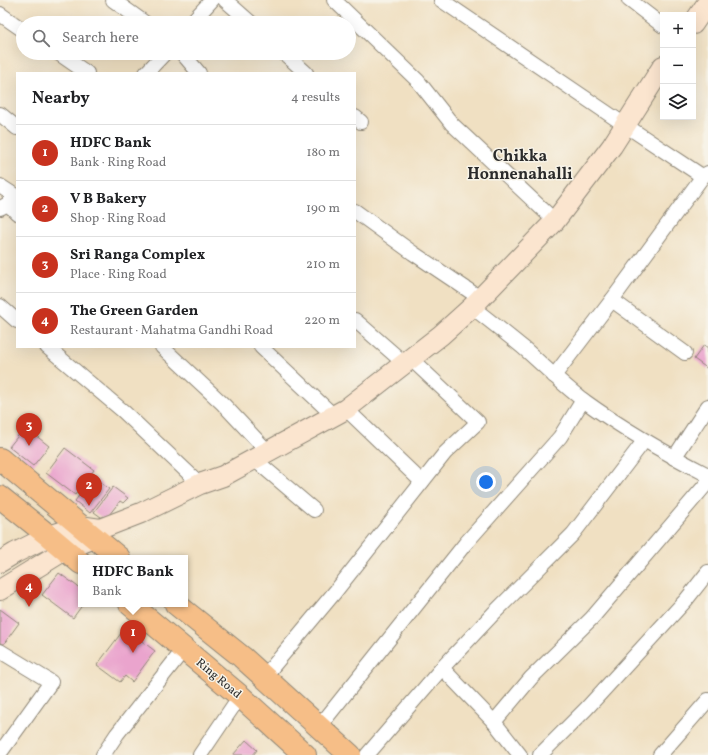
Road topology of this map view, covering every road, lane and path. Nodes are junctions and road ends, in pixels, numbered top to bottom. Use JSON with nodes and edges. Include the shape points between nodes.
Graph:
{"nodes":[{"id":1,"x":113,"y":0,"type":"edge"},
{"id":2,"x":212,"y":0,"type":"edge"},
{"id":3,"x":225,"y":0,"type":"edge"},
{"id":4,"x":334,"y":0,"type":"edge"},
{"id":5,"x":440,"y":0,"type":"edge"},
{"id":6,"x":629,"y":0,"type":"edge"},
{"id":7,"x":708,"y":2,"type":"edge"},
{"id":8,"x":0,"y":14,"type":"edge"},
{"id":9,"x":135,"y":16,"type":"edge"},
{"id":10,"x":198,"y":16,"type":"edge"},
{"id":11,"x":243,"y":16,"type":"edge"},
{"id":12,"x":351,"y":16,"type":"edge"},
{"id":13,"x":696,"y":20,"type":"edge"},
{"id":14,"x":356,"y":21,"type":"edge"},
{"id":15,"x":660,"y":24,"type":"edge"},
{"id":16,"x":16,"y":25,"type":"edge"},
{"id":17,"x":68,"y":60,"type":"edge"},
{"id":18,"x":158,"y":60,"type":"edge"},
{"id":19,"x":188,"y":60,"type":"edge"},
{"id":20,"x":292,"y":60,"type":"edge"},
{"id":21,"x":660,"y":71,"type":"edge"},
{"id":22,"x":86,"y":72,"type":"edge"},
{"id":23,"x":147,"y":72,"type":"edge"},
{"id":24,"x":198,"y":72,"type":"edge"},
{"id":25,"x":305,"y":72,"type":"edge"},
{"id":26,"x":0,"y":114,"type":"edge"},
{"id":27,"x":625,"y":125,"type":"junction"},
{"id":28,"x":16,"y":127,"type":"edge"},
{"id":29,"x":705,"y":174,"type":"edge"},
{"id":30,"x":0,"y":186,"type":"edge"},
{"id":31,"x":12,"y":204,"type":"edge"},
{"id":32,"x":356,"y":211,"type":"edge"},
{"id":33,"x":555,"y":221,"type":"junction"},
{"id":34,"x":612,"y":300,"type":"junction"},
{"id":35,"x":476,"y":302,"type":"junction"},
{"id":36,"x":0,"y":306,"type":"edge"},
{"id":37,"x":16,"y":320,"type":"edge"},
{"id":38,"x":356,"y":321,"type":"edge"},
{"id":39,"x":48,"y":348,"type":"edge"},
{"id":40,"x":163,"y":348,"type":"edge"},
{"id":41,"x":262,"y":348,"type":"edge"},
{"id":42,"x":685,"y":353,"type":"dead end"},
{"id":43,"x":407,"y":361,"type":"junction"},
{"id":44,"x":554,"y":376,"type":"junction"},
{"id":45,"x":583,"y":400,"type":"junction"},
{"id":46,"x":708,"y":406,"type":"edge"},
{"id":47,"x":340,"y":413,"type":"junction"},
{"id":48,"x":644,"y":441,"type":"junction"},
{"id":49,"x":261,"y":456,"type":"junction"},
{"id":50,"x":674,"y":458,"type":"junction"},
{"id":51,"x":0,"y":459,"type":"edge"},
{"id":52,"x":708,"y":475,"type":"edge"},
{"id":53,"x":422,"y":482,"type":"junction"},
{"id":54,"x":708,"y":482,"type":"edge"},
{"id":55,"x":200,"y":484,"type":"junction"},
{"id":56,"x":0,"y":497,"type":"edge"},
{"id":57,"x":314,"y":510,"type":"dead end"},
{"id":58,"x":91,"y":531,"type":"junction"},
{"id":59,"x":65,"y":550,"type":"edge"},
{"id":60,"x":116,"y":555,"type":"edge"},
{"id":61,"x":0,"y":562,"type":"edge"},
{"id":62,"x":708,"y":572,"type":"edge"},
{"id":63,"x":0,"y":590,"type":"edge"},
{"id":64,"x":134,"y":607,"type":"edge"},
{"id":65,"x":180,"y":607,"type":"edge"},
{"id":66,"x":184,"y":650,"type":"junction"},
{"id":67,"x":0,"y":651,"type":"edge"},
{"id":68,"x":442,"y":668,"type":"junction"},
{"id":69,"x":264,"y":677,"type":"junction"},
{"id":70,"x":240,"y":696,"type":"junction"},
{"id":71,"x":708,"y":700,"type":"edge"},
{"id":72,"x":494,"y":722,"type":"junction"},
{"id":73,"x":319,"y":726,"type":"junction"},
{"id":74,"x":0,"y":753,"type":"edge"},
{"id":75,"x":103,"y":755,"type":"edge"},
{"id":76,"x":200,"y":755,"type":"edge"},
{"id":77,"x":305,"y":755,"type":"edge"},
{"id":78,"x":350,"y":755,"type":"edge"},
{"id":79,"x":367,"y":755,"type":"edge"},
{"id":80,"x":520,"y":755,"type":"edge"},
{"id":81,"x":540,"y":755,"type":"edge"},
{"id":82,"x":660,"y":755,"type":"edge"}],
"edges":[{"from":1,"to":9,"type":"street"},
{"from":2,"to":10,"type":"street"},
{"from":3,"to":11,"type":"street"},
{"from":4,"to":12,"type":"street"},
{"from":5,"to":27,"type":"street"},
{"from":6,"to":15,"type":"street"},
{"from":7,"to":13,"type":"street"},
{"from":8,"to":16,"type":"street"},
{"from":14,"to":33,"type":"street","via":[[418,81],[452,124]]},
{"from":17,"to":22,"type":"street"},
{"from":18,"to":23,"type":"street"},
{"from":19,"to":24,"type":"street"},
{"from":20,"to":25,"type":"street"},
{"from":21,"to":27,"type":"street"},
{"from":26,"to":28,"type":"street"},
{"from":27,"to":29,"type":"street","via":[[699,174]]},
{"from":27,"to":33,"type":"street"},
{"from":29,"to":34,"type":"street"},
{"from":30,"to":31,"type":"street"},
{"from":32,"to":35,"type":"street"},
{"from":33,"to":35,"type":"street"},
{"from":34,"to":42,"type":"street"},
{"from":34,"to":44,"type":"street"},
{"from":35,"to":43,"type":"street"},
{"from":35,"to":44,"type":"street"},
{"from":36,"to":37,"type":"street"},
{"from":38,"to":43,"type":"street"},
{"from":39,"to":55,"type":"street","via":[[123,411]]},
{"from":40,"to":49,"type":"street","via":[[223,404]]},
{"from":41,"to":47,"type":"street"},
{"from":43,"to":47,"type":"street"},
{"from":43,"to":53,"type":"street","via":[[478,422],[446,452]]},
{"from":44,"to":45,"type":"street"},
{"from":45,"to":48,"type":"street"},
{"from":45,"to":73,"type":"street","via":[[560,437],[465,544]]},
{"from":46,"to":50,"type":"street"},
{"from":47,"to":49,"type":"street"},
{"from":47,"to":53,"type":"street"},
{"from":48,"to":50,"type":"street"},
{"from":48,"to":68,"type":"street","via":[[573,534]]},
{"from":49,"to":55,"type":"street","via":[[223,476]]},
{"from":49,"to":57,"type":"street"},
{"from":50,"to":52,"type":"street"},
{"from":51,"to":58,"type":"main road"},
{"from":53,"to":69,"type":"street"},
{"from":54,"to":72,"type":"street","via":[[592,618],[531,678]]},
{"from":55,"to":58,"type":"street","via":[[141,513]]},
{"from":56,"to":59,"type":"main road"},
{"from":58,"to":59,"type":"street"},
{"from":58,"to":60,"type":"main road"},
{"from":59,"to":61,"type":"street","via":[[15,553]]},
{"from":59,"to":63,"type":"street"},
{"from":62,"to":81,"type":"street","via":[[686,600],[586,709]]},
{"from":64,"to":66,"type":"main road","name":"Ring Road"},
{"from":65,"to":69,"type":"main road"},
{"from":66,"to":70,"type":"main road","name":"Ring Road"},
{"from":66,"to":75,"type":"street"},
{"from":67,"to":74,"type":"street","via":[[51,682]]},
{"from":68,"to":72,"type":"street"},
{"from":68,"to":79,"type":"street"},
{"from":69,"to":70,"type":"main road"},
{"from":69,"to":73,"type":"main road"},
{"from":70,"to":76,"type":"street"},
{"from":70,"to":77,"type":"main road","name":"Ring Road"},
{"from":71,"to":82,"type":"street"},
{"from":72,"to":80,"type":"street"},
{"from":73,"to":78,"type":"main road"}]}
